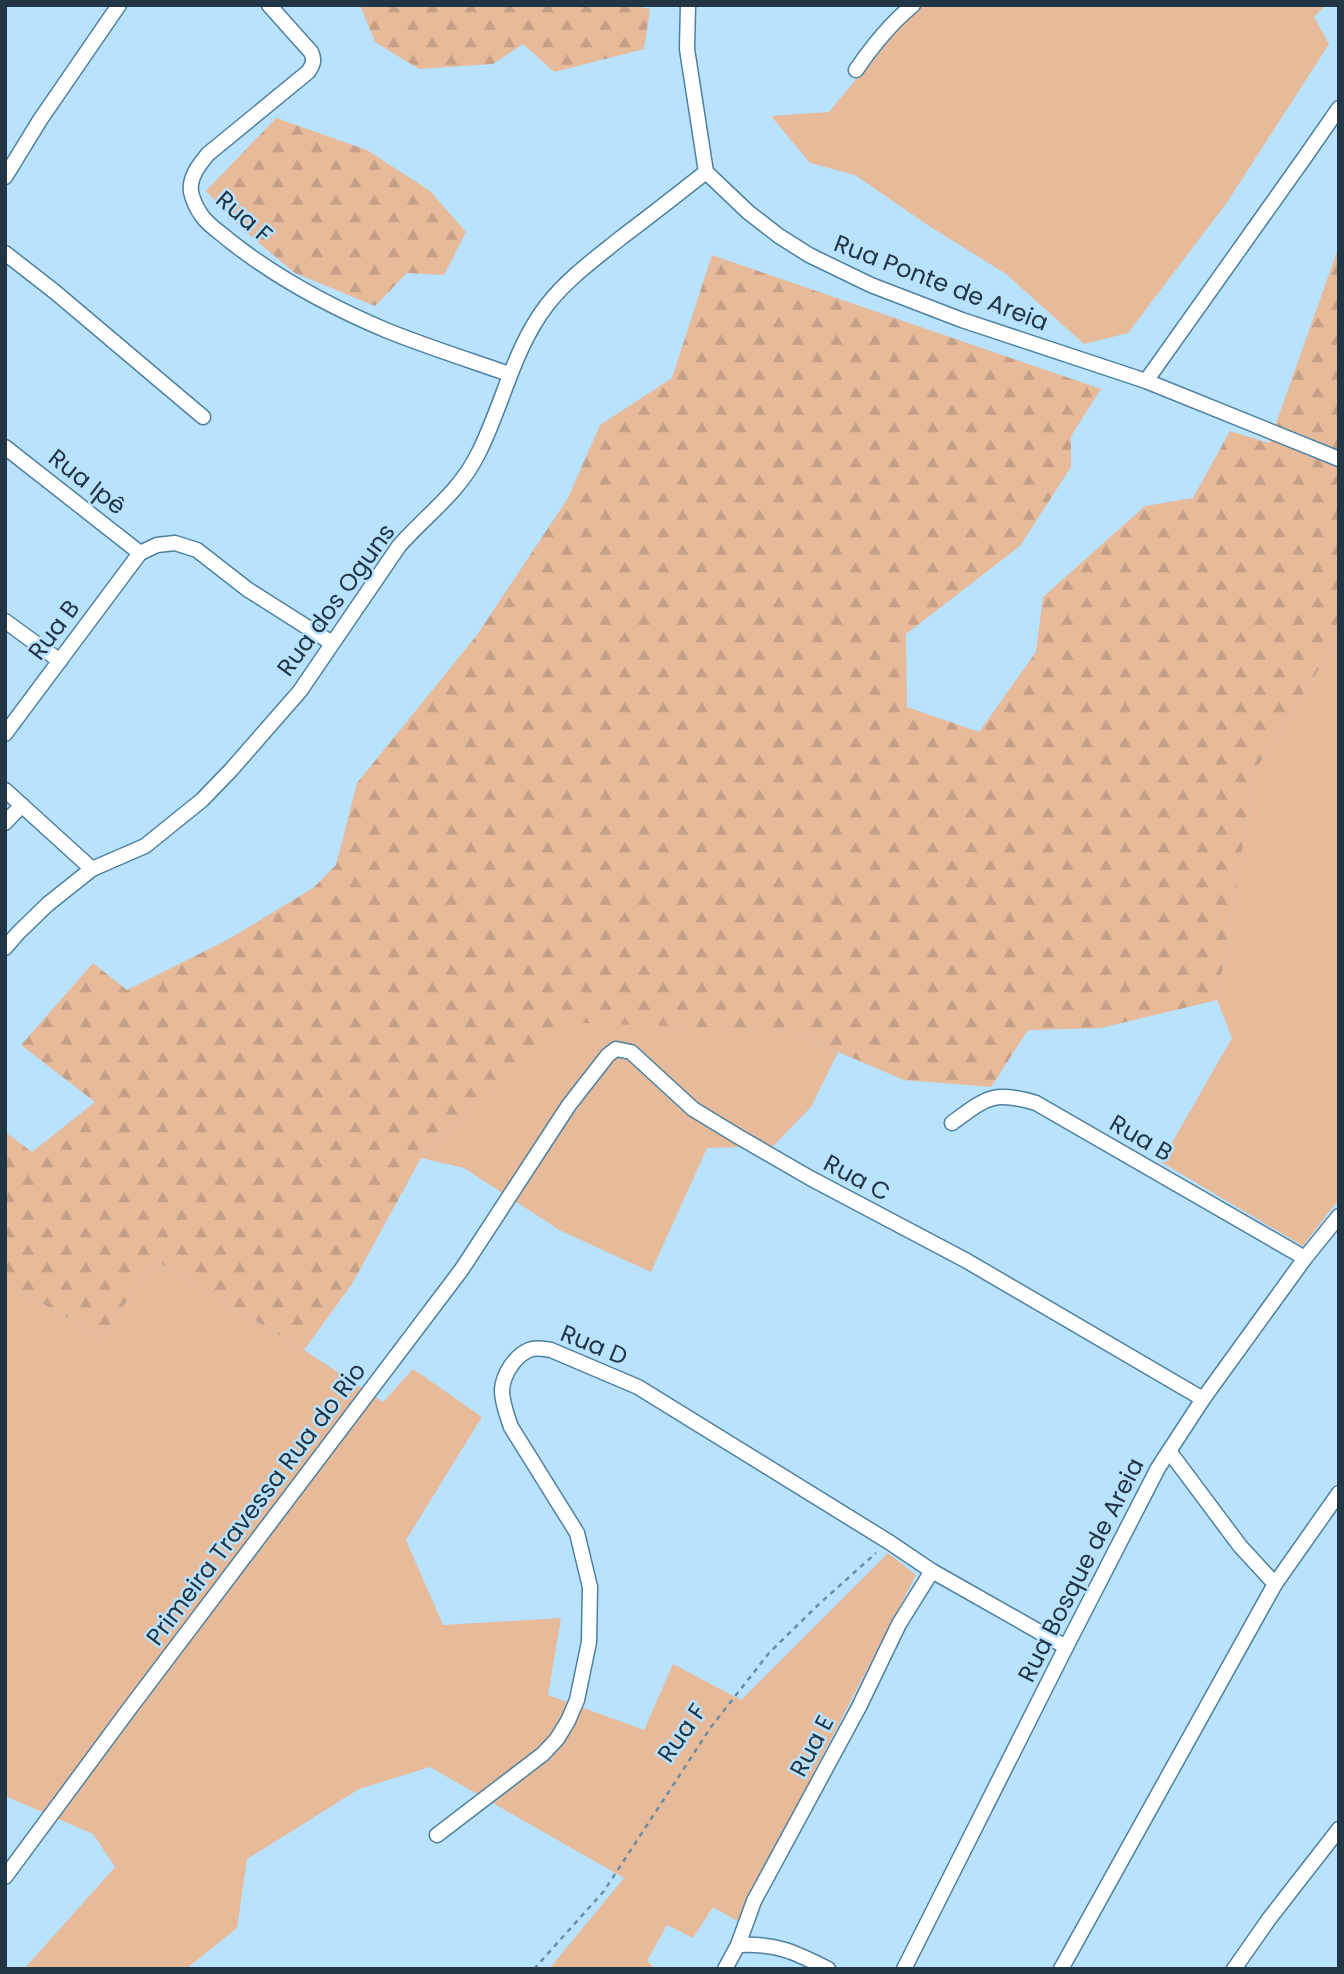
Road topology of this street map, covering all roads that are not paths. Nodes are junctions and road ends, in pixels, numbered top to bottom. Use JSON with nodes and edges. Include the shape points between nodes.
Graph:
{"nodes":[{"id":1,"x":119,"y":5,"type":"edge"},
{"id":2,"x":269,"y":5,"type":"edge"},
{"id":3,"x":688,"y":5,"type":"edge"},
{"id":4,"x":913,"y":5,"type":"edge"},
{"id":5,"x":856,"y":70,"type":"dead end"},
{"id":6,"x":1339,"y":108,"type":"edge"},
{"id":7,"x":706,"y":172,"type":"junction"},
{"id":8,"x":5,"y":177,"type":"edge"},
{"id":9,"x":5,"y":253,"type":"edge"},
{"id":10,"x":509,"y":374,"type":"junction"},
{"id":11,"x":1146,"y":380,"type":"junction"},
{"id":12,"x":203,"y":416,"type":"dead end"},
{"id":13,"x":5,"y":447,"type":"edge"},
{"id":14,"x":1339,"y":459,"type":"edge"},
{"id":15,"x":140,"y":553,"type":"junction"},
{"id":16,"x":5,"y":621,"type":"edge"},
{"id":17,"x":332,"y":643,"type":"junction"},
{"id":18,"x":60,"y":661,"type":"junction"},
{"id":19,"x":5,"y":734,"type":"edge"},
{"id":20,"x":5,"y":790,"type":"edge"},
{"id":21,"x":22,"y":805,"type":"junction"},
{"id":22,"x":5,"y":823,"type":"edge"},
{"id":23,"x":92,"y":869,"type":"junction"},
{"id":24,"x":5,"y":948,"type":"edge"},
{"id":25,"x":952,"y":1123,"type":"dead end"},
{"id":26,"x":537,"y":1155,"type":"joint"},
{"id":27,"x":1339,"y":1216,"type":"edge"},
{"id":28,"x":1305,"y":1258,"type":"junction"},
{"id":29,"x":1203,"y":1399,"type":"junction"},
{"id":30,"x":1169,"y":1451,"type":"junction"},
{"id":31,"x":1339,"y":1493,"type":"edge"},
{"id":32,"x":932,"y":1571,"type":"junction"},
{"id":33,"x":1275,"y":1584,"type":"junction"},
{"id":34,"x":1066,"y":1647,"type":"junction"},
{"id":35,"x":1339,"y":1829,"type":"edge"},
{"id":36,"x":437,"y":1835,"type":"dead end"},
{"id":37,"x":5,"y":1877,"type":"edge"},
{"id":38,"x":738,"y":1945,"type":"junction"},
{"id":39,"x":726,"y":1969,"type":"edge"},
{"id":40,"x":828,"y":1969,"type":"edge"},
{"id":41,"x":904,"y":1969,"type":"edge"},
{"id":42,"x":1061,"y":1969,"type":"edge"},
{"id":43,"x":1234,"y":1969,"type":"edge"}],
"edges":[{"from":1,"to":8,"type":"street"},
{"from":2,"to":10,"type":"street","name":"Rua F","via":[[311,52],[313,64],[198,166],[191,189],[203,217],[243,251],[344,310],[388,331]]},
{"from":3,"to":7,"type":"street","via":[[687,49]]},
{"from":4,"to":5,"type":"street","via":[[894,21]]},
{"from":6,"to":11,"type":"street"},
{"from":7,"to":10,"type":"street","name":"Rua dos Oguns","via":[[570,279],[529,333]]},
{"from":7,"to":11,"type":"street","name":"Rua Ponte de Areia","via":[[779,236],[858,279],[962,320]]},
{"from":9,"to":12,"type":"street"},
{"from":10,"to":17,"type":"street","name":"Rua dos Oguns","via":[[478,456],[461,482],[399,546]]},
{"from":11,"to":14,"type":"street","name":"Rua Ponte de Areia"},
{"from":13,"to":15,"type":"street","name":"Rua Ipê"},
{"from":15,"to":17,"type":"street","via":[[175,543],[197,550],[247,589]]},
{"from":15,"to":18,"type":"street","name":"Rua B"},
{"from":16,"to":18,"type":"street"},
{"from":17,"to":23,"type":"street","name":"Rua dos Oguns","via":[[300,691],[202,800],[145,846]]},
{"from":18,"to":19,"type":"street","name":"Rua B"},
{"from":20,"to":21,"type":"street"},
{"from":21,"to":22,"type":"street"},
{"from":21,"to":23,"type":"street"},
{"from":23,"to":24,"type":"street","name":"Rua dos Oguns","via":[[48,904]]},
{"from":25,"to":28,"type":"street","name":"Rua B","via":[[995,1097],[1036,1103]]},
{"from":26,"to":29,"type":"street","name":"Rua C","via":[[608,1055],[616,1049],[626,1050],[693,1109]]},
{"from":26,"to":37,"type":"street","name":"Primeira Travessa Rua do Rio","via":[[462,1269]]},
{"from":27,"to":28,"type":"street","name":"Rua Bosque de Areia"},
{"from":28,"to":29,"type":"street","name":"Rua Bosque de Areia"},
{"from":29,"to":30,"type":"street","name":"Rua Bosque de Areia"},
{"from":30,"to":33,"type":"street","via":[[1240,1546]]},
{"from":30,"to":34,"type":"street","name":"Rua Bosque de Areia"},
{"from":31,"to":33,"type":"street"},
{"from":32,"to":34,"type":"street","name":"Rua D"},
{"from":32,"to":36,"type":"street","name":"Rua D","via":[[638,1387],[551,1350],[529,1350],[505,1377],[506,1413],[577,1532],[590,1587],[589,1642],[577,1700],[557,1739]]},
{"from":32,"to":38,"type":"street","name":"Rua E","via":[[909,1606],[754,1901]]},
{"from":33,"to":42,"type":"street"},
{"from":34,"to":41,"type":"street","name":"Rua Bosque de Areia"},
{"from":35,"to":43,"type":"street"},
{"from":38,"to":39,"type":"street","name":"Rua E"},
{"from":38,"to":40,"type":"street","via":[[784,1949]]}]}
